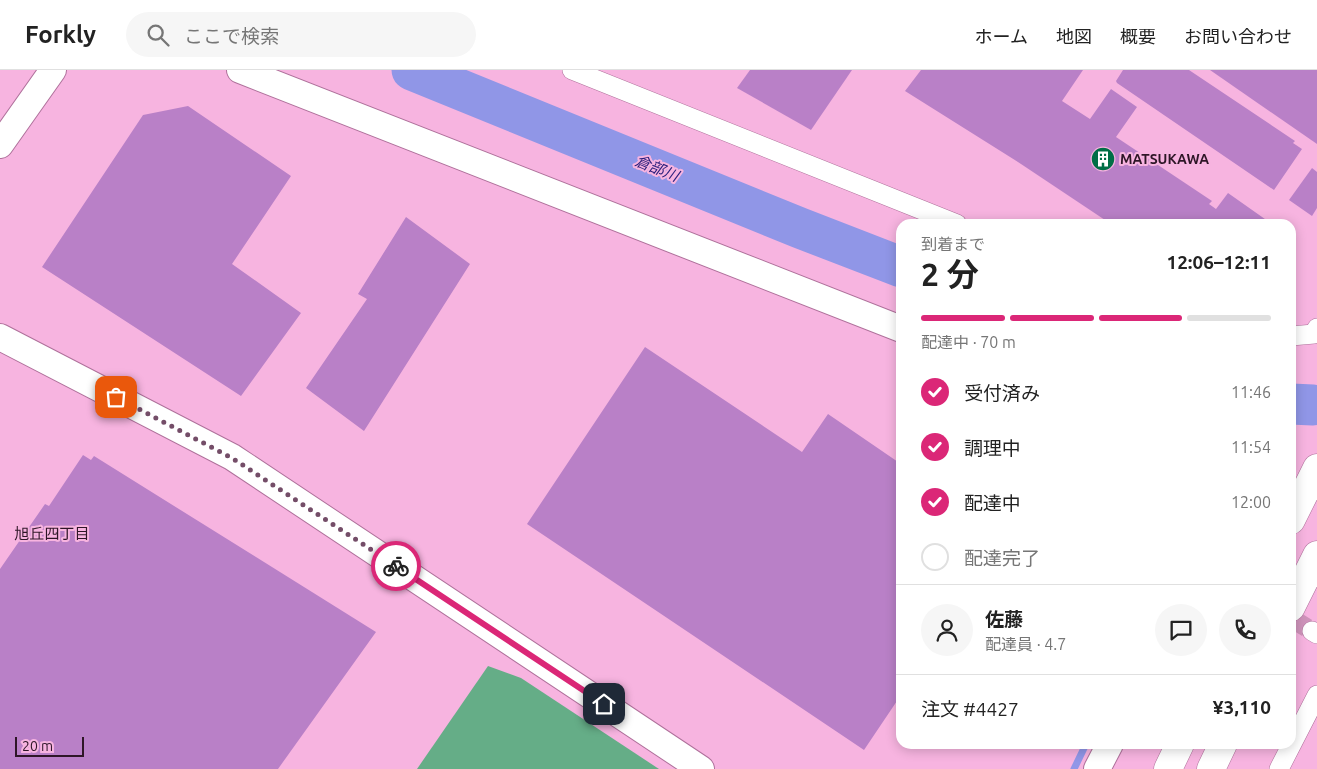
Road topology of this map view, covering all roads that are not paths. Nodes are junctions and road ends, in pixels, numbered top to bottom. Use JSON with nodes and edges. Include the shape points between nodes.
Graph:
{"nodes":[{"id":1,"x":53,"y":70,"type":"edge"},
{"id":2,"x":240,"y":70,"type":"edge"},
{"id":3,"x":572,"y":70,"type":"edge"},
{"id":4,"x":0,"y":145,"type":"edge"},
{"id":5,"x":944,"y":219,"type":"edge"},
{"id":6,"x":896,"y":327,"type":"edge"},
{"id":7,"x":1317,"y":328,"type":"edge"},
{"id":8,"x":0,"y":336,"type":"edge"},
{"id":9,"x":1296,"y":336,"type":"edge"},
{"id":10,"x":1317,"y":468,"type":"edge"},
{"id":11,"x":1296,"y":510,"type":"edge"},
{"id":12,"x":1317,"y":555,"type":"edge"},
{"id":13,"x":1296,"y":597,"type":"edge"},
{"id":14,"x":1317,"y":695,"type":"edge"},
{"id":15,"x":1296,"y":735,"type":"edge"},
{"id":16,"x":1107,"y":749,"type":"edge"},
{"id":17,"x":1178,"y":749,"type":"edge"},
{"id":18,"x":1221,"y":749,"type":"edge"},
{"id":19,"x":1289,"y":749,"type":"edge"},
{"id":20,"x":702,"y":769,"type":"edge"},
{"id":21,"x":1096,"y":769,"type":"edge"},
{"id":22,"x":1168,"y":769,"type":"edge"},
{"id":23,"x":1211,"y":769,"type":"edge"},
{"id":24,"x":1278,"y":769,"type":"edge"}],
"edges":[{"from":1,"to":4,"type":"street"},
{"from":2,"to":6,"type":"street"},
{"from":3,"to":5,"type":"street"},
{"from":7,"to":9,"type":"street","via":[[1314,334]]},
{"from":8,"to":20,"type":"street","via":[[232,458]]},
{"from":10,"to":11,"type":"highway"},
{"from":12,"to":13,"type":"highway"},
{"from":14,"to":15,"type":"street"},
{"from":16,"to":21,"type":"street"},
{"from":17,"to":22,"type":"highway"},
{"from":18,"to":23,"type":"highway"},
{"from":19,"to":24,"type":"street"}]}
